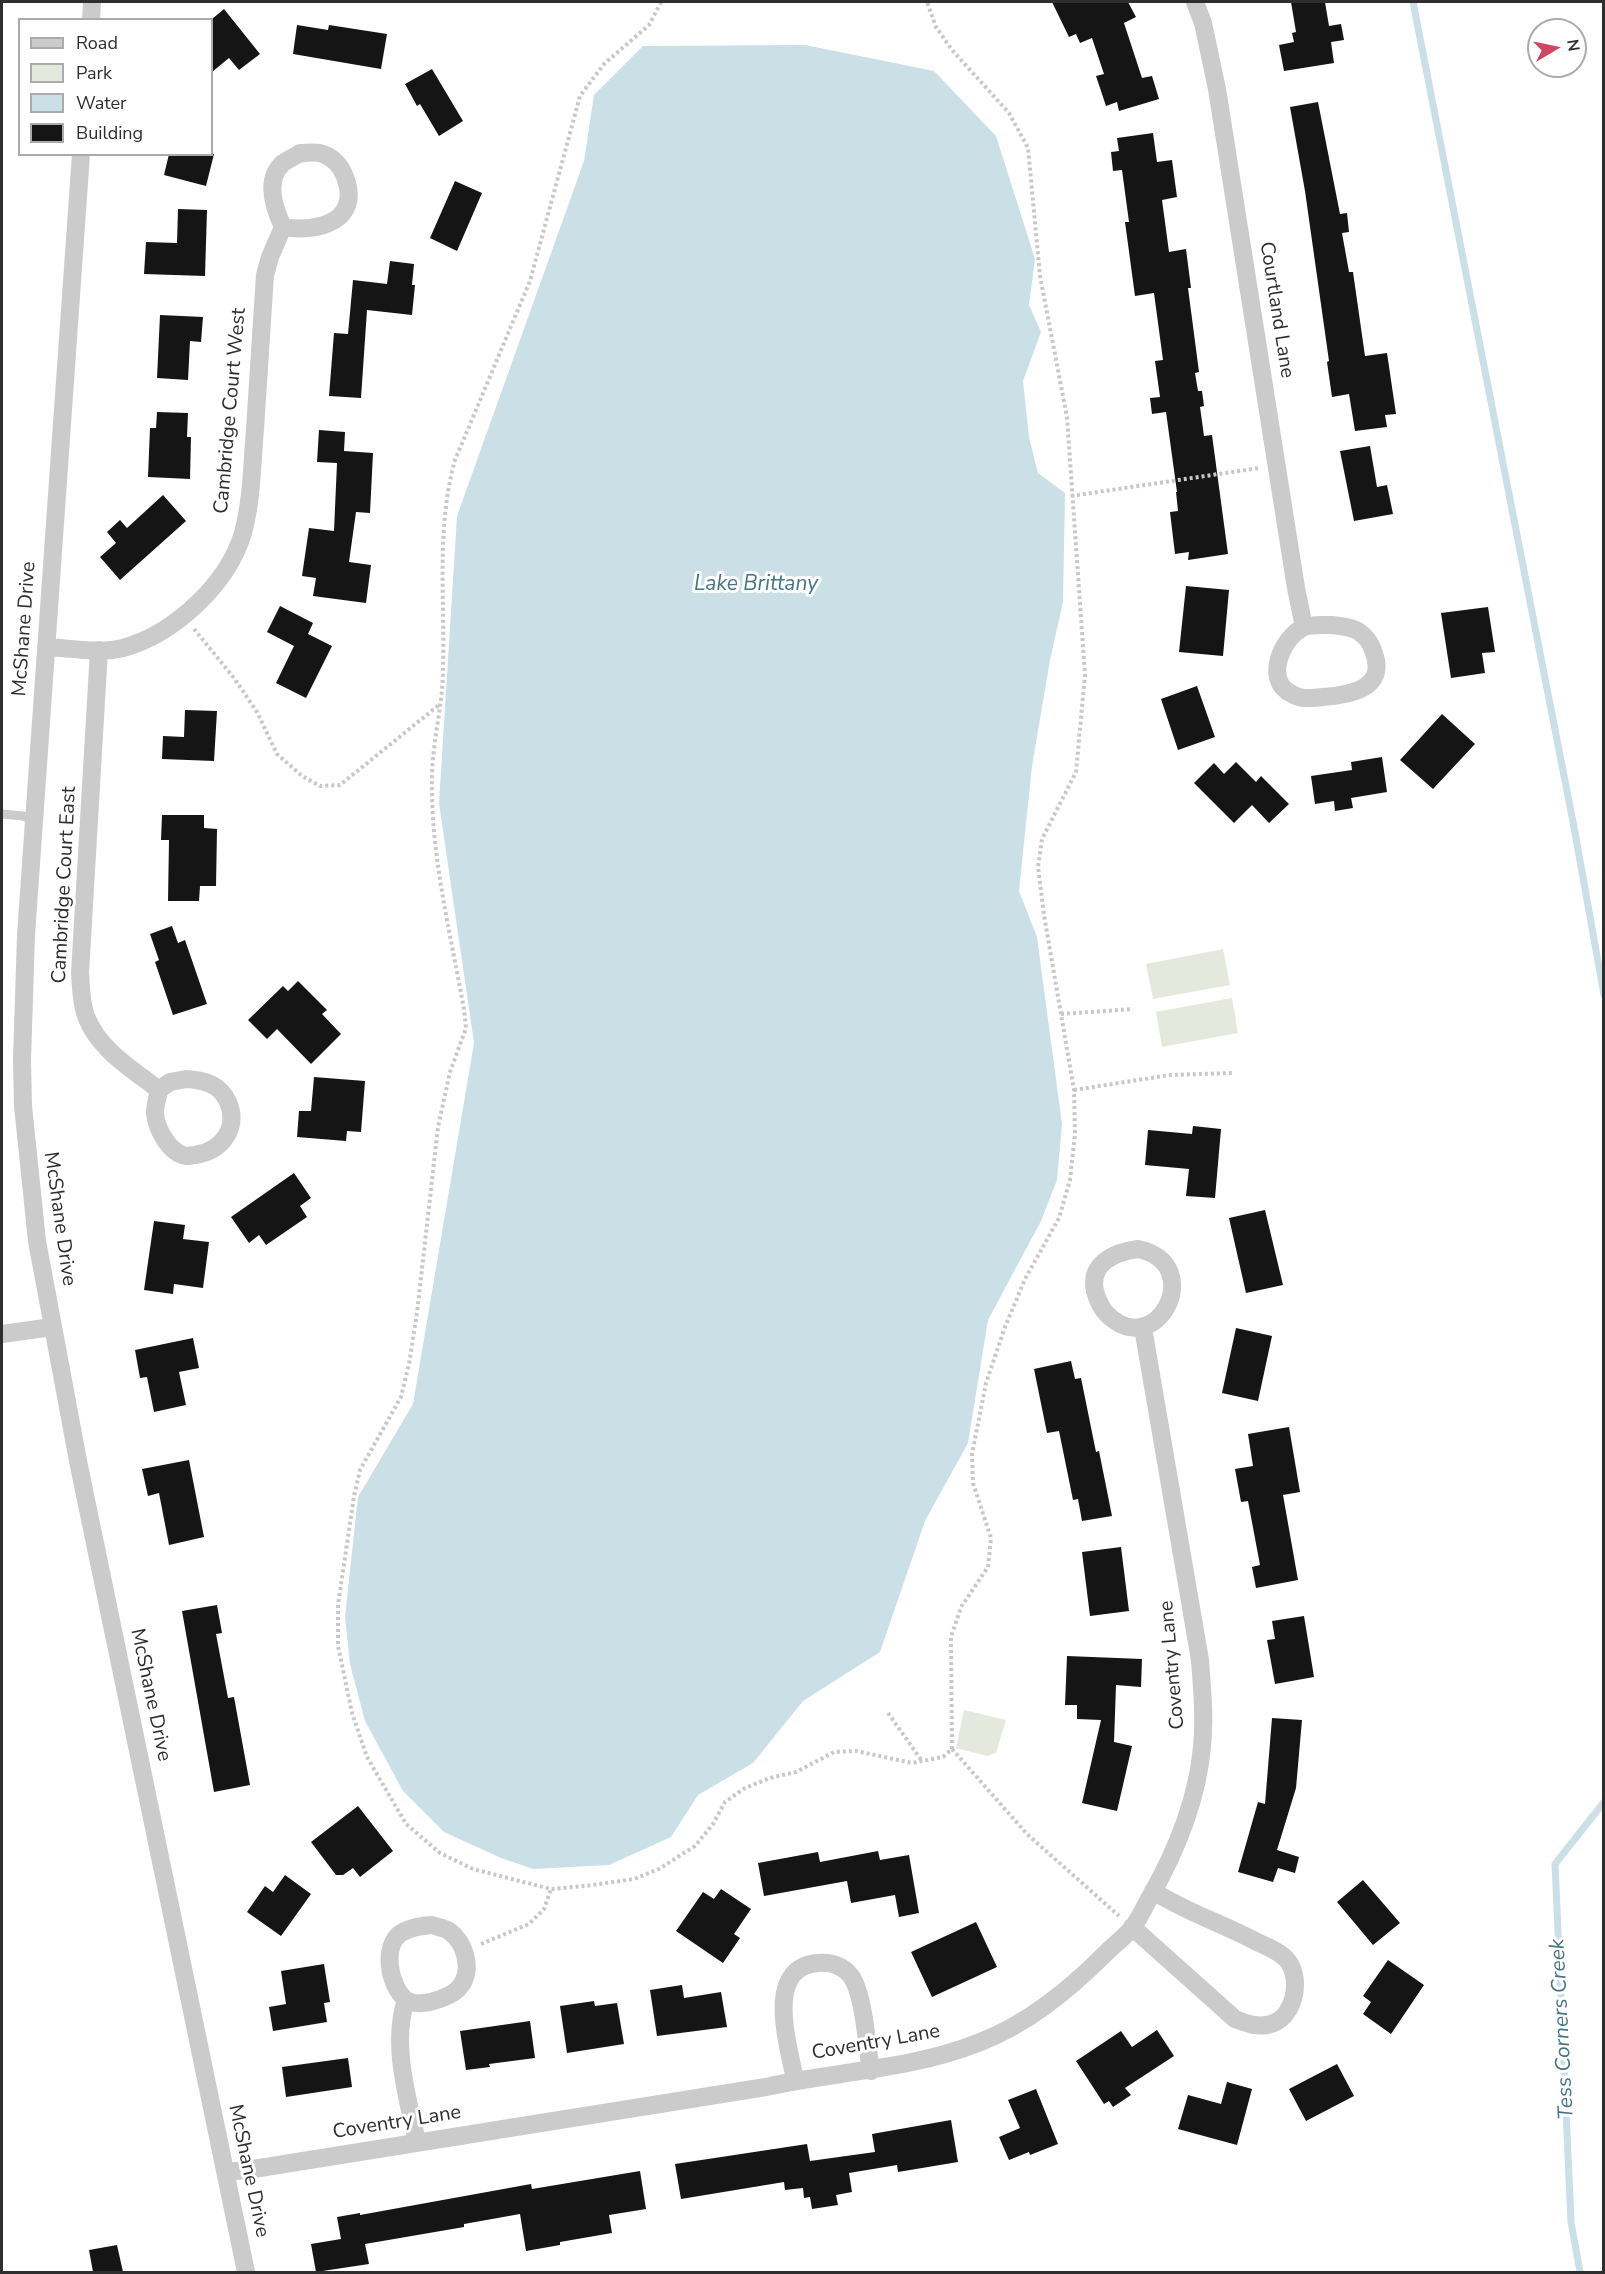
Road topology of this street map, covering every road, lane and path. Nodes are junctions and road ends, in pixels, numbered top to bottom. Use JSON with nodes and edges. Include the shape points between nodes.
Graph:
{"nodes":[{"id":1,"x":92,"y":2,"type":"edge"},
{"id":2,"x":661,"y":2,"type":"edge"},
{"id":3,"x":927,"y":2,"type":"edge"},
{"id":4,"x":1195,"y":2,"type":"edge"},
{"id":5,"x":91,"y":18,"type":"edge"},
{"id":6,"x":81,"y":156,"type":"edge"},
{"id":7,"x":283,"y":227,"type":"junction"},
{"id":8,"x":1277,"y":465,"type":"junction"},
{"id":9,"x":1071,"y":495,"type":"junction"},
{"id":10,"x":184,"y":616,"type":"junction"},
{"id":11,"x":1304,"y":627,"type":"junction"},
{"id":12,"x":46,"y":647,"type":"junction"},
{"id":13,"x":99,"y":650,"type":"junction"},
{"id":14,"x":440,"y":704,"type":"junction"},
{"id":15,"x":2,"y":814,"type":"edge"},
{"id":16,"x":33,"y":820,"type":"junction"},
{"id":17,"x":1133,"y":1009,"type":"dead end"},
{"id":18,"x":1061,"y":1014,"type":"junction"},
{"id":19,"x":1232,"y":1072,"type":"dead end"},
{"id":20,"x":159,"y":1090,"type":"junction"},
{"id":21,"x":1074,"y":1090,"type":"junction"},
{"id":22,"x":52,"y":1327,"type":"junction"},
{"id":23,"x":1143,"y":1328,"type":"junction"},
{"id":24,"x":2,"y":1334,"type":"edge"},
{"id":25,"x":888,"y":1713,"type":"dead end"},
{"id":26,"x":951,"y":1749,"type":"junction"},
{"id":27,"x":922,"y":1761,"type":"junction"},
{"id":28,"x":551,"y":1889,"type":"junction"},
{"id":29,"x":1154,"y":1891,"type":"junction"},
{"id":30,"x":1132,"y":1927,"type":"junction"},
{"id":31,"x":464,"y":1952,"type":"junction"},
{"id":32,"x":406,"y":2000,"type":"junction"},
{"id":33,"x":871,"y":2071,"type":"junction"},
{"id":34,"x":795,"y":2080,"type":"junction"},
{"id":35,"x":417,"y":2142,"type":"junction"},
{"id":36,"x":226,"y":2172,"type":"junction"},
{"id":37,"x":246,"y":2272,"type":"edge"}],
"edges":[{"from":1,"to":5,"type":"street"},
{"from":2,"to":14,"type":"path","via":[[650,25],[604,64],[580,96],[530,281],[456,460],[447,489],[442,563]]},
{"from":3,"to":9,"type":"path","via":[[936,27],[1010,113],[1028,148],[1040,276],[1067,417]]},
{"from":4,"to":8,"type":"street","name":"Courtland Lane","via":[[1217,89]]},
{"from":6,"to":12,"type":"street","name":"McShane Drive"},
{"from":7,"to":7,"type":"street","via":[[322,226],[336,221],[345,210],[348,185],[335,161],[321,153],[300,153],[282,164],[273,179],[272,193]]},
{"from":7,"to":10,"type":"street","name":"Cambridge Court West","via":[[265,275],[250,492],[242,534],[229,564]]},
{"from":8,"to":9,"type":"path"},
{"from":8,"to":11,"type":"street","name":"Courtland Lane"},
{"from":9,"to":18,"type":"path","via":[[1085,675],[1076,772],[1042,839],[1038,867]]},
{"from":10,"to":13,"type":"street","name":"Cambridge Court West","via":[[139,642]]},
{"from":10,"to":14,"type":"path","via":[[234,678],[277,754],[320,786],[340,785]]},
{"from":11,"to":11,"type":"street","via":[[1284,644],[1279,657],[1277,668],[1287,692],[1301,699],[1336,696],[1357,692],[1374,677],[1377,668],[1372,648],[1357,630],[1332,625]]},
{"from":12,"to":13,"type":"street","name":"Cambridge Court West"},
{"from":12,"to":16,"type":"street","name":"McShane Drive"},
{"from":13,"to":20,"type":"street","name":"Cambridge Court East","via":[[81,995],[94,1033]]},
{"from":14,"to":28,"type":"path","via":[[432,773],[436,854],[466,1028],[450,1072],[438,1127],[409,1365],[401,1397],[360,1470],[354,1496],[338,1605],[338,1646],[352,1713],[367,1757],[406,1824],[440,1853],[473,1869]]},
{"from":15,"to":16,"type":"lane"},
{"from":16,"to":22,"type":"street","name":"McShane Drive","via":[[23,1095],[36,1241]]},
{"from":17,"to":18,"type":"path"},
{"from":18,"to":21,"type":"path"},
{"from":19,"to":21,"type":"path","via":[[1170,1075]]},
{"from":20,"to":20,"type":"street","via":[[155,1113],[161,1135],[174,1149],[185,1156],[201,1154],[226,1139],[231,1110],[225,1096],[213,1084],[186,1079],[170,1082]]},
{"from":21,"to":26,"type":"path","via":[[1075,1134],[1062,1209],[1005,1327],[986,1383],[972,1454],[973,1483],[991,1539],[988,1567],[962,1607],[951,1637]]},
{"from":22,"to":24,"type":"street"},
{"from":22,"to":36,"type":"street","name":"McShane Drive"},
{"from":23,"to":23,"type":"street","via":[[1162,1315],[1171,1298],[1170,1271],[1152,1252],[1122,1251],[1096,1271],[1097,1298],[1120,1324]]},
{"from":23,"to":29,"type":"street","name":"Coventry Lane","via":[[1190,1596],[1203,1709],[1196,1788],[1186,1822]]},
{"from":25,"to":27,"type":"path"},
{"from":26,"to":27,"type":"path","via":[[943,1757]]},
{"from":26,"to":30,"type":"path","via":[[1027,1834]]},
{"from":27,"to":28,"type":"path","via":[[912,1763],[856,1751],[834,1752],[796,1773],[745,1788],[725,1802],[695,1846],[659,1869],[634,1879]]},
{"from":28,"to":31,"type":"path","via":[[544,1909],[529,1924]]},
{"from":29,"to":30,"type":"street","name":"Coventry Lane"},
{"from":29,"to":30,"type":"street","via":[[1282,1955],[1290,1963],[1296,1988],[1287,2012],[1267,2025],[1253,2026],[1235,2019]]},
{"from":30,"to":33,"type":"street","name":"Coventry Lane","via":[[1067,1990],[1012,2027],[946,2054]]},
{"from":31,"to":32,"type":"street","via":[[467,1975],[449,1996],[433,2002]]},
{"from":31,"to":32,"type":"street","via":[[449,1930],[432,1925],[399,1934],[389,1961],[392,1976]]},
{"from":32,"to":35,"type":"street","via":[[401,2015],[401,2055]]},
{"from":33,"to":34,"type":"street","name":"Coventry Lane"},
{"from":33,"to":34,"type":"street","via":[[862,2012],[851,1977],[829,1962],[815,1963],[801,1967],[789,1978],[784,1991]]},
{"from":34,"to":35,"type":"street","name":"Coventry Lane"},
{"from":35,"to":36,"type":"street","name":"Coventry Lane"},
{"from":36,"to":37,"type":"street","name":"McShane Drive"}]}
